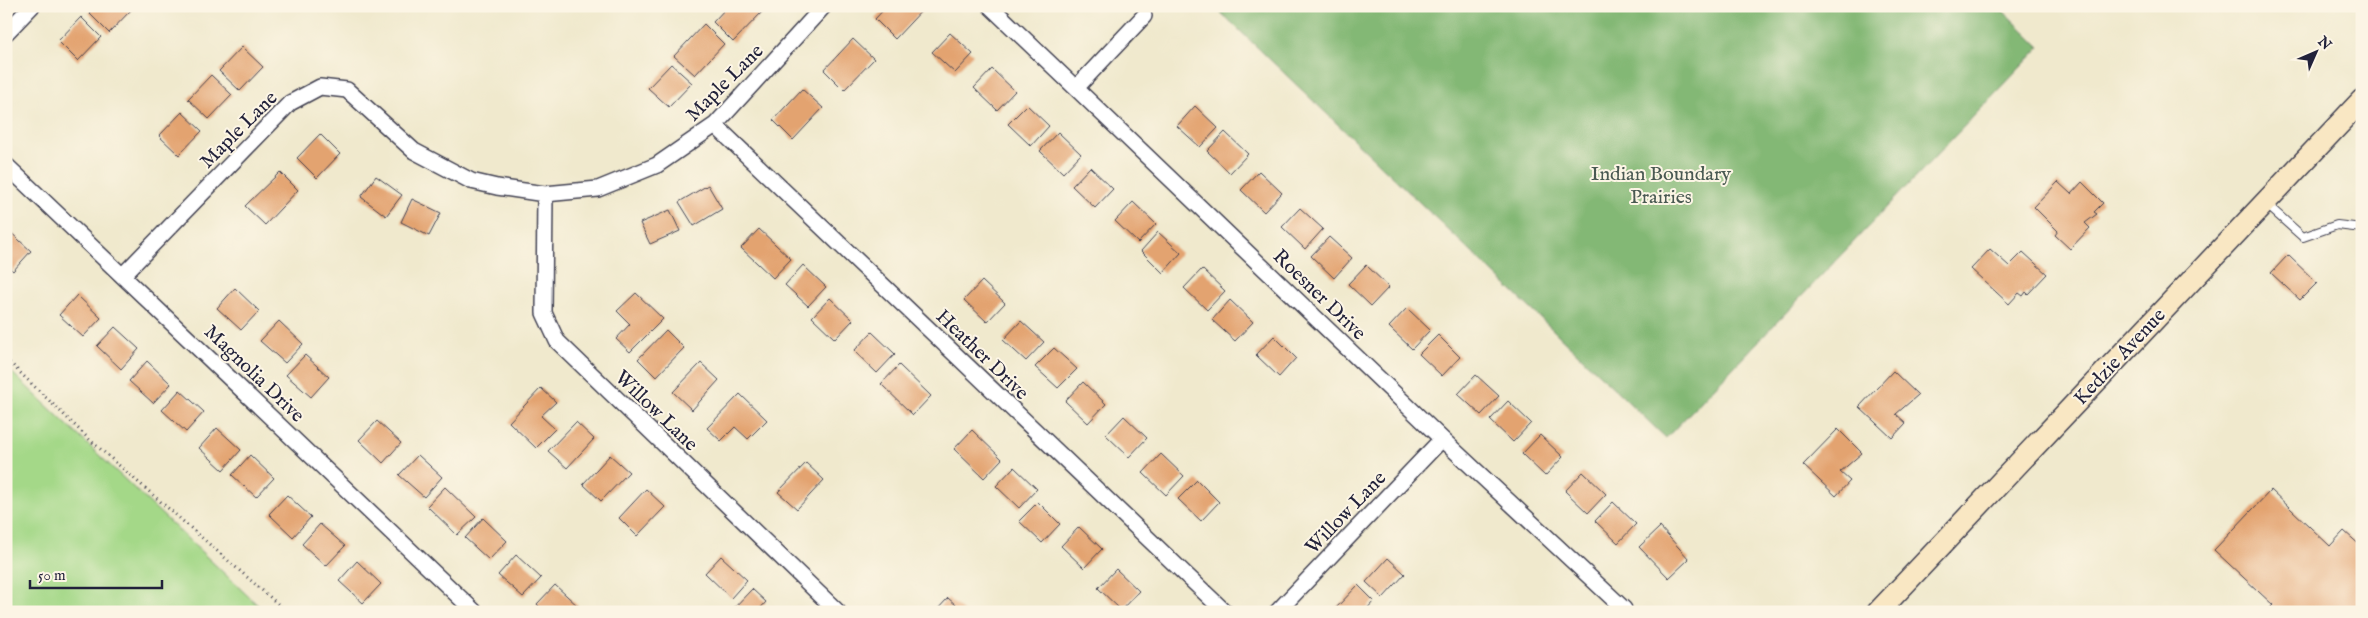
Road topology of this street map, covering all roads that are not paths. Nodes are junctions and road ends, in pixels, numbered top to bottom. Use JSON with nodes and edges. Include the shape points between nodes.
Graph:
{"nodes":[{"id":1,"x":32,"y":6,"type":"edge"},
{"id":2,"x":824,"y":6,"type":"edge"},
{"id":3,"x":990,"y":6,"type":"edge"},
{"id":4,"x":1144,"y":16,"type":"dead end"},
{"id":5,"x":6,"y":32,"type":"edge"},
{"id":6,"x":1076,"y":88,"type":"junction"},
{"id":7,"x":2362,"y":100,"type":"edge"},
{"id":8,"x":715,"y":125,"type":"junction"},
{"id":9,"x":6,"y":166,"type":"edge"},
{"id":10,"x":545,"y":194,"type":"junction"},
{"id":11,"x":2264,"y":202,"type":"junction"},
{"id":12,"x":2362,"y":228,"type":"edge"},
{"id":13,"x":123,"y":275,"type":"junction"},
{"id":14,"x":1442,"y":439,"type":"junction"},
{"id":15,"x":1622,"y":610,"type":"edge"},
{"id":16,"x":475,"y":612,"type":"edge"},
{"id":17,"x":838,"y":612,"type":"edge"},
{"id":18,"x":1225,"y":612,"type":"edge"},
{"id":19,"x":1277,"y":612,"type":"edge"},
{"id":20,"x":1878,"y":612,"type":"edge"}],
"edges":[{"from":1,"to":5,"type":"street"},
{"from":2,"to":8,"type":"street","name":"Maple Lane"},
{"from":3,"to":6,"type":"street","name":"Roesner Drive"},
{"from":4,"to":6,"type":"street"},
{"from":6,"to":14,"type":"street","name":"Roesner Drive"},
{"from":7,"to":11,"type":"main road","name":"Kedzie Avenue"},
{"from":8,"to":10,"type":"street","name":"Maple Lane","via":[[657,165],[598,189]]},
{"from":8,"to":18,"type":"street","name":"Heather Drive"},
{"from":9,"to":13,"type":"street","name":"Magnolia Drive"},
{"from":10,"to":13,"type":"street","name":"Maple Lane","via":[[471,181],[414,151],[347,90],[320,87],[290,103]]},
{"from":10,"to":17,"type":"street","name":"Willow Lane","via":[[544,314],[557,341]]},
{"from":11,"to":12,"type":"lane","via":[[2303,237],[2338,225]]},
{"from":11,"to":20,"type":"main road","name":"Kedzie Avenue"},
{"from":13,"to":16,"type":"street","name":"Magnolia Drive"},
{"from":14,"to":15,"type":"street","name":"Roesner Drive"},
{"from":14,"to":19,"type":"street","name":"Willow Lane"}]}
